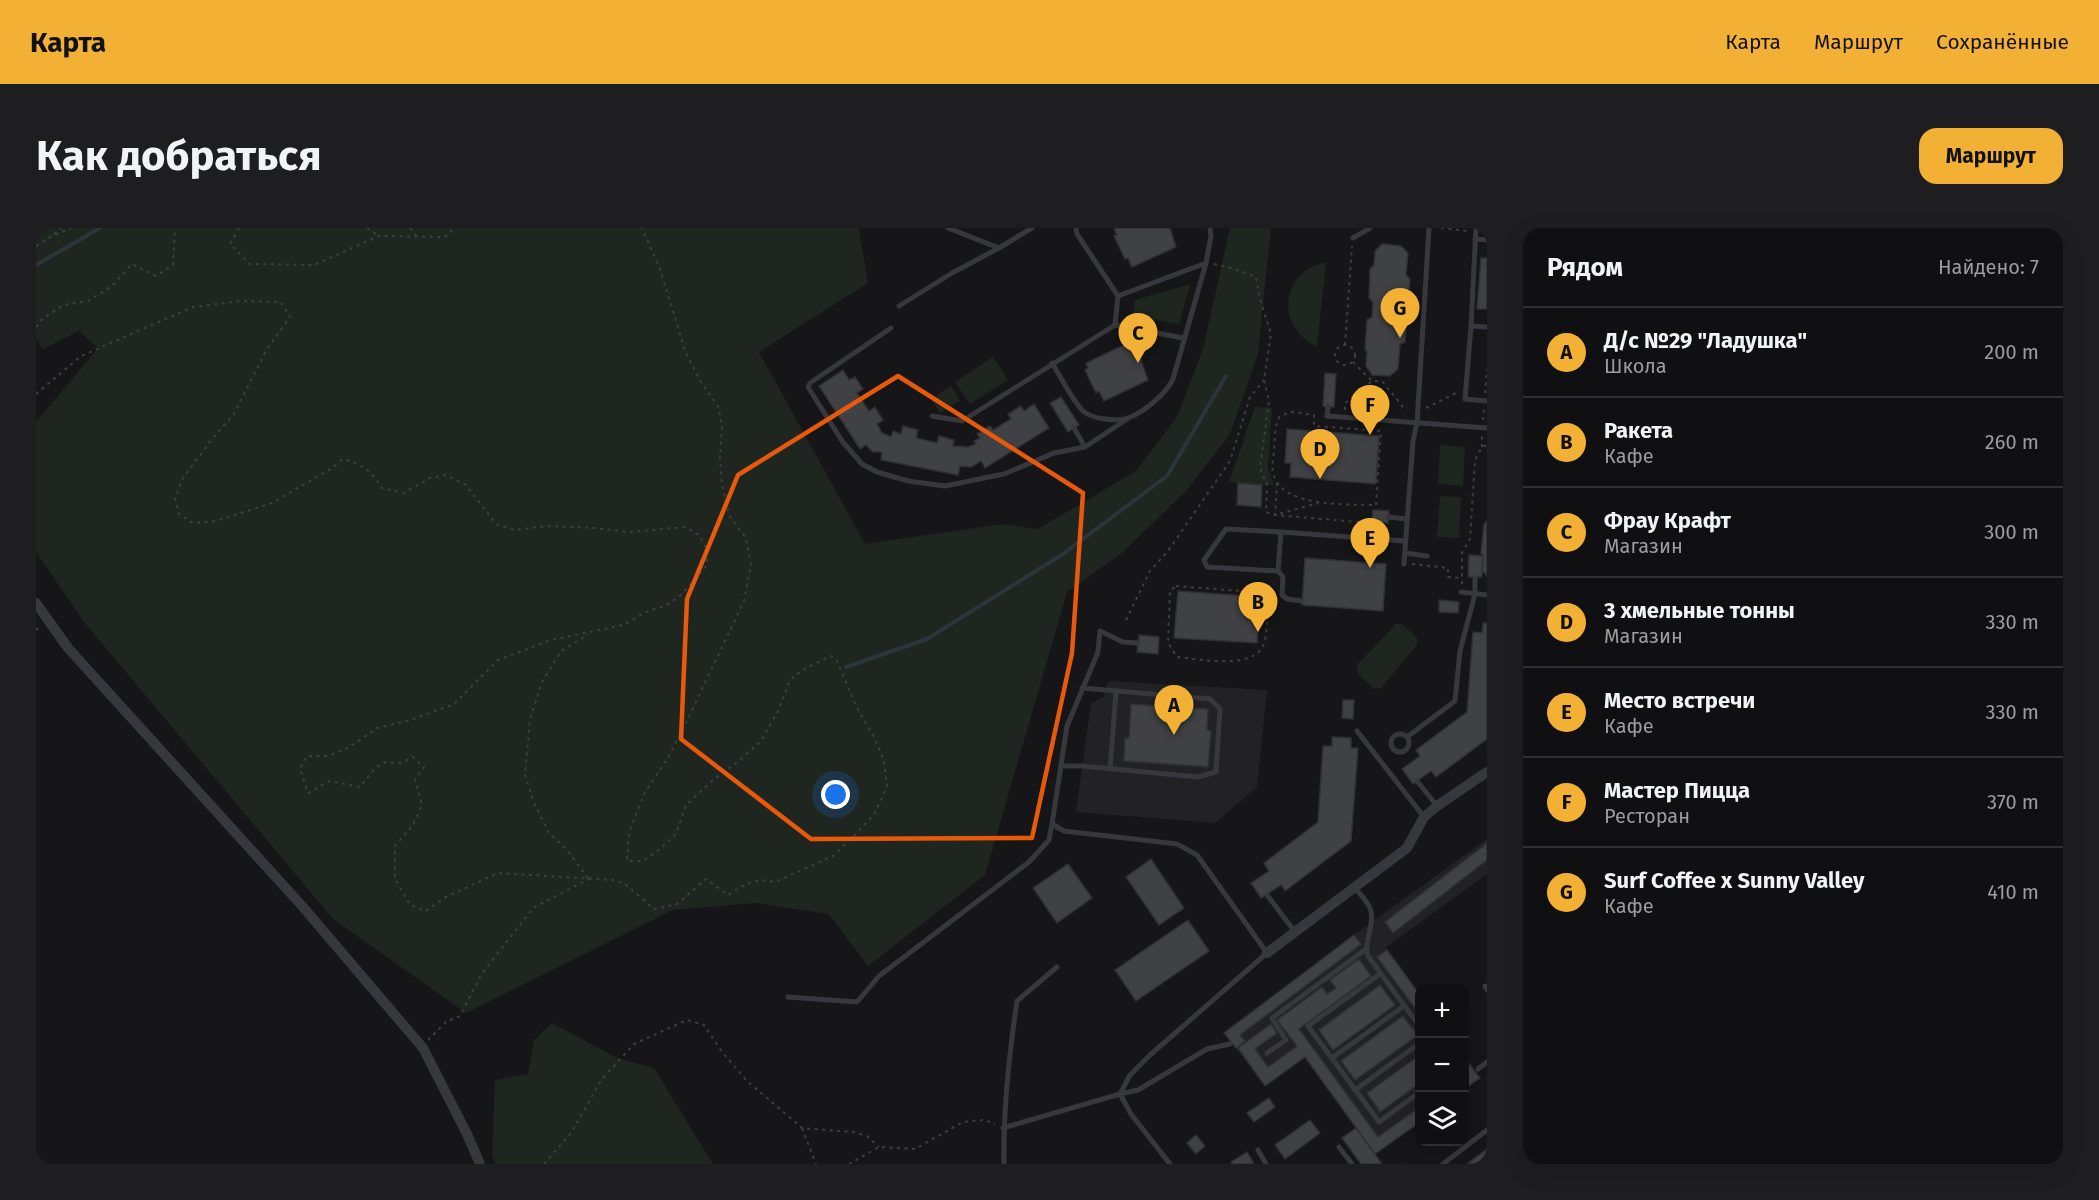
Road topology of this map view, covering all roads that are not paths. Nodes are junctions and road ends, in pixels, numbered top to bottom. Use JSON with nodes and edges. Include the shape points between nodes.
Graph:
{"nodes":[{"id":1,"x":948,"y":228,"type":"edge"},
{"id":2,"x":1032,"y":228,"type":"edge"},
{"id":3,"x":1076,"y":228,"type":"edge"},
{"id":4,"x":1210,"y":228,"type":"edge"},
{"id":5,"x":1370,"y":228,"type":"edge"},
{"id":6,"x":1430,"y":228,"type":"edge"},
{"id":7,"x":1476,"y":230,"type":"edge"},
{"id":8,"x":1353,"y":238,"type":"road end"},
{"id":9,"x":1475,"y":239,"type":"junction"},
{"id":10,"x":1487,"y":240,"type":"edge"},
{"id":11,"x":999,"y":248,"type":"junction"},
{"id":12,"x":1206,"y":263,"type":"junction"},
{"id":13,"x":1118,"y":296,"type":"junction"},
{"id":14,"x":899,"y":306,"type":"dead end"},
{"id":15,"x":1115,"y":325,"type":"junction"},
{"id":16,"x":1471,"y":326,"type":"junction"},
{"id":17,"x":1487,"y":327,"type":"edge"},
{"id":18,"x":891,"y":328,"type":"dead end"},
{"id":19,"x":1183,"y":338,"type":"junction"},
{"id":20,"x":1052,"y":363,"type":"junction"},
{"id":21,"x":1487,"y":401,"type":"edge"},
{"id":22,"x":1328,"y":406,"type":"dead end"},
{"id":23,"x":932,"y":416,"type":"dead end"},
{"id":24,"x":1127,"y":419,"type":"junction"},
{"id":25,"x":1417,"y":423,"type":"junction"},
{"id":26,"x":1074,"y":428,"type":"dead end"},
{"id":27,"x":1487,"y":428,"type":"edge"},
{"id":28,"x":1085,"y":447,"type":"junction"},
{"id":29,"x":1389,"y":517,"type":"road end"},
{"id":30,"x":1407,"y":519,"type":"junction"},
{"id":31,"x":1281,"y":532,"type":"junction"},
{"id":32,"x":1405,"y":541,"type":"junction"},
{"id":33,"x":1405,"y":554,"type":"junction"},
{"id":34,"x":1427,"y":556,"type":"dead end"},
{"id":35,"x":1404,"y":564,"type":"road end"},
{"id":36,"x":1278,"y":571,"type":"junction"},
{"id":37,"x":1474,"y":577,"type":"dead end"},
{"id":38,"x":1461,"y":592,"type":"road end"},
{"id":39,"x":1475,"y":594,"type":"junction"},
{"id":40,"x":1487,"y":595,"type":"edge"},
{"id":41,"x":1302,"y":601,"type":"dead end"},
{"id":42,"x":36,"y":603,"type":"edge"},
{"id":43,"x":1138,"y":643,"type":"dead end"},
{"id":44,"x":1082,"y":688,"type":"junction"},
{"id":45,"x":1116,"y":692,"type":"junction"},
{"id":46,"x":1357,"y":731,"type":"dead end"},
{"id":47,"x":1407,"y":737,"type":"dead end"},
{"id":48,"x":1062,"y":766,"type":"junction"},
{"id":49,"x":1110,"y":769,"type":"junction"},
{"id":50,"x":1487,"y":772,"type":"edge"},
{"id":51,"x":1417,"y":781,"type":"dead end"},
{"id":52,"x":1437,"y":806,"type":"junction"},
{"id":53,"x":1424,"y":817,"type":"junction"},
{"id":54,"x":1052,"y":824,"type":"junction"},
{"id":55,"x":1355,"y":888,"type":"junction"},
{"id":56,"x":1267,"y":895,"type":"dead end"},
{"id":57,"x":1295,"y":932,"type":"junction"},
{"id":58,"x":1366,"y":949,"type":"junction"},
{"id":59,"x":1267,"y":952,"type":"junction"},
{"id":60,"x":1057,"y":967,"type":"dead end"},
{"id":61,"x":1380,"y":974,"type":"junction"},
{"id":62,"x":788,"y":997,"type":"dead end"},
{"id":63,"x":1404,"y":1006,"type":"junction"},
{"id":64,"x":1415,"y":1021,"type":"edge"},
{"id":65,"x":1230,"y":1044,"type":"dead end"},
{"id":66,"x":1415,"y":1045,"type":"edge"},
{"id":67,"x":1267,"y":1053,"type":"dead end"},
{"id":68,"x":1332,"y":1058,"type":"junction"},
{"id":69,"x":1487,"y":1062,"type":"edge"},
{"id":70,"x":1478,"y":1069,"type":"dead end"},
{"id":71,"x":1355,"y":1090,"type":"junction"},
{"id":72,"x":1120,"y":1094,"type":"junction"},
{"id":73,"x":1415,"y":1095,"type":"edge"},
{"id":74,"x":1003,"y":1128,"type":"junction"},
{"id":75,"x":1487,"y":1130,"type":"edge"},
{"id":76,"x":1339,"y":1147,"type":"dead end"},
{"id":77,"x":1258,"y":1150,"type":"dead end"},
{"id":78,"x":480,"y":1164,"type":"edge"},
{"id":79,"x":1004,"y":1164,"type":"edge"},
{"id":80,"x":1170,"y":1164,"type":"edge"},
{"id":81,"x":1266,"y":1164,"type":"edge"},
{"id":82,"x":1352,"y":1164,"type":"edge"},
{"id":83,"x":1443,"y":1164,"type":"edge"}],
"edges":[{"from":1,"to":11,"type":"lane"},
{"from":2,"to":11,"type":"lane"},
{"from":3,"to":13,"type":"lane"},
{"from":4,"to":12,"type":"lane"},
{"from":5,"to":8,"type":"lane"},
{"from":6,"to":25,"type":"lane"},
{"from":7,"to":9,"type":"lane"},
{"from":9,"to":10,"type":"lane"},
{"from":9,"to":16,"type":"lane"},
{"from":11,"to":14,"type":"lane"},
{"from":12,"to":13,"type":"lane"},
{"from":12,"to":19,"type":"lane"},
{"from":13,"to":15,"type":"lane"},
{"from":15,"to":19,"type":"lane"},
{"from":15,"to":20,"type":"lane"},
{"from":16,"to":17,"type":"lane"},
{"from":16,"to":21,"type":"lane","via":[[1466,399]]},
{"from":18,"to":28,"type":"lane","via":[[808,387],[842,441],[862,464],[908,481],[945,486],[1004,474],[1054,453]]},
{"from":19,"to":24,"type":"lane","via":[[1170,387]]},
{"from":20,"to":23,"type":"lane","via":[[962,421]]},
{"from":20,"to":24,"type":"lane","via":[[1082,410],[1092,417]]},
{"from":22,"to":25,"type":"lane","via":[[1324,416]]},
{"from":24,"to":28,"type":"lane"},
{"from":25,"to":27,"type":"lane"},
{"from":25,"to":30,"type":"lane"},
{"from":26,"to":28,"type":"lane"},
{"from":29,"to":30,"type":"lane"},
{"from":30,"to":32,"type":"lane"},
{"from":31,"to":32,"type":"lane"},
{"from":31,"to":36,"type":"lane"},
{"from":31,"to":36,"type":"lane","via":[[1226,529],[1204,560],[1207,567]]},
{"from":32,"to":33,"type":"lane"},
{"from":33,"to":34,"type":"lane"},
{"from":33,"to":35,"type":"lane"},
{"from":36,"to":41,"type":"lane","via":[[1283,577],[1282,595]]},
{"from":37,"to":39,"type":"lane"},
{"from":38,"to":39,"type":"lane"},
{"from":39,"to":40,"type":"lane"},
{"from":39,"to":47,"type":"lane","via":[[1460,651],[1455,701]]},
{"from":42,"to":78,"type":"street","via":[[68,648],[303,907],[423,1048]]},
{"from":43,"to":44,"type":"lane","via":[[1123,642],[1100,631],[1098,652]]},
{"from":44,"to":45,"type":"lane"},
{"from":44,"to":48,"type":"lane","via":[[1066,726]]},
{"from":45,"to":49,"type":"lane"},
{"from":45,"to":49,"type":"lane","via":[[1210,699],[1220,709],[1216,772],[1198,777]]},
{"from":46,"to":53,"type":"lane"},
{"from":48,"to":49,"type":"lane"},
{"from":48,"to":54,"type":"lane"},
{"from":50,"to":52,"type":"street"},
{"from":51,"to":52,"type":"lane"},
{"from":52,"to":53,"type":"street"},
{"from":53,"to":55,"type":"street","via":[[1407,848]]},
{"from":54,"to":59,"type":"lane","via":[[1064,831],[1177,844],[1197,855]]},
{"from":54,"to":62,"type":"lane","via":[[1049,840],[1029,862],[879,976],[857,1002]]},
{"from":55,"to":57,"type":"street"},
{"from":55,"to":58,"type":"lane","via":[[1371,913]]},
{"from":56,"to":57,"type":"lane"},
{"from":57,"to":59,"type":"street"},
{"from":58,"to":61,"type":"lane"},
{"from":58,"to":67,"type":"lane","via":[[1272,1018],[1286,1040]]},
{"from":59,"to":72,"type":"lane","via":[[1150,1055],[1130,1075]]},
{"from":60,"to":74,"type":"lane","via":[[1017,1000]]},
{"from":61,"to":63,"type":"lane"},
{"from":61,"to":68,"type":"lane","via":[[1308,1026]]},
{"from":63,"to":64,"type":"lane"},
{"from":63,"to":68,"type":"lane"},
{"from":65,"to":72,"type":"lane","via":[[1207,1049],[1138,1090]]},
{"from":66,"to":71,"type":"lane"},
{"from":68,"to":71,"type":"lane"},
{"from":69,"to":70,"type":"lane"},
{"from":71,"to":73,"type":"lane","via":[[1379,1122]]},
{"from":72,"to":74,"type":"lane"},
{"from":72,"to":80,"type":"lane"},
{"from":74,"to":79,"type":"lane"},
{"from":75,"to":83,"type":"lane"},
{"from":76,"to":82,"type":"lane"},
{"from":77,"to":81,"type":"lane"}]}
